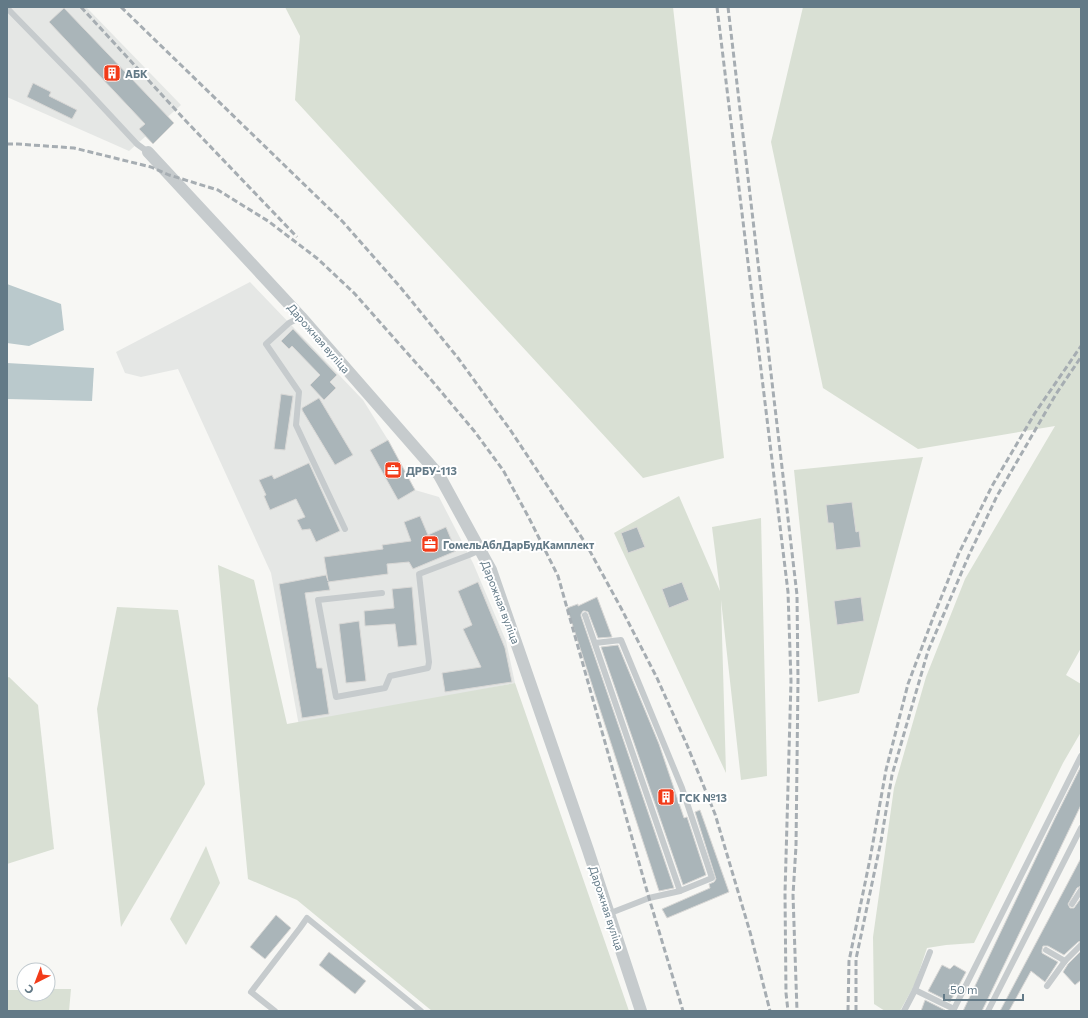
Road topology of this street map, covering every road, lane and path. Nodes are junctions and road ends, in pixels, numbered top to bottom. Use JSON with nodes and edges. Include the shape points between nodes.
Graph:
{"nodes":[{"id":1,"x":7,"y":8,"type":"edge"},
{"id":2,"x":148,"y":152,"type":"joint"},
{"id":3,"x":301,"y":317,"type":"junction"},
{"id":4,"x":345,"y":529,"type":"dead end"},
{"id":5,"x":480,"y":550,"type":"junction"},
{"id":6,"x":382,"y":593,"type":"dead end"},
{"id":7,"x":585,"y":615,"type":"dead end"},
{"id":8,"x":594,"y":643,"type":"junction"},
{"id":9,"x":1080,"y":759,"type":"edge"},
{"id":10,"x":1081,"y":828,"type":"edge"},
{"id":11,"x":1081,"y":890,"type":"edge"},
{"id":12,"x":680,"y":891,"type":"junction"},
{"id":13,"x":1072,"y":904,"type":"dead end"},
{"id":14,"x":608,"y":914,"type":"junction"},
{"id":15,"x":1081,"y":945,"type":"edge"},
{"id":16,"x":1046,"y":950,"type":"dead end"},
{"id":17,"x":930,"y":952,"type":"dead end"},
{"id":18,"x":1065,"y":961,"type":"junction"},
{"id":19,"x":1047,"y":986,"type":"dead end"},
{"id":20,"x":915,"y":990,"type":"junction"},
{"id":21,"x":953,"y":1010,"type":"edge"},
{"id":22,"x":275,"y":1011,"type":"edge"},
{"id":23,"x":421,"y":1011,"type":"edge"},
{"id":24,"x":641,"y":1011,"type":"edge"},
{"id":25,"x":904,"y":1011,"type":"edge"},
{"id":26,"x":988,"y":1011,"type":"edge"}],
"edges":[{"from":1,"to":2,"type":"lane","via":[[137,144]]},
{"from":2,"to":3,"type":"street","name":"Дарожная вуліца"},
{"from":3,"to":4,"type":"lane","via":[[289,323],[266,344],[299,392],[296,425]]},
{"from":3,"to":5,"type":"street","name":"Дарожная вуліца","via":[[439,475]]},
{"from":5,"to":6,"type":"lane","via":[[419,574],[428,668],[390,676],[385,688],[336,697],[318,600]]},
{"from":5,"to":14,"type":"street","name":"Дарожная вуліца","via":[[491,570]]},
{"from":7,"to":8,"type":"lane"},
{"from":8,"to":12,"type":"lane"},
{"from":8,"to":12,"type":"lane","via":[[620,640],[682,788],[712,878]]},
{"from":9,"to":21,"type":"lane"},
{"from":10,"to":26,"type":"lane"},
{"from":11,"to":13,"type":"lane"},
{"from":12,"to":14,"type":"lane","via":[[649,898]]},
{"from":14,"to":24,"type":"street","name":"Дарожная вуліца"},
{"from":15,"to":18,"type":"lane"},
{"from":16,"to":18,"type":"lane"},
{"from":17,"to":20,"type":"lane"},
{"from":18,"to":19,"type":"lane"},
{"from":20,"to":21,"type":"lane"},
{"from":20,"to":25,"type":"lane"},
{"from":22,"to":23,"type":"lane","via":[[251,992],[307,918]]}]}
